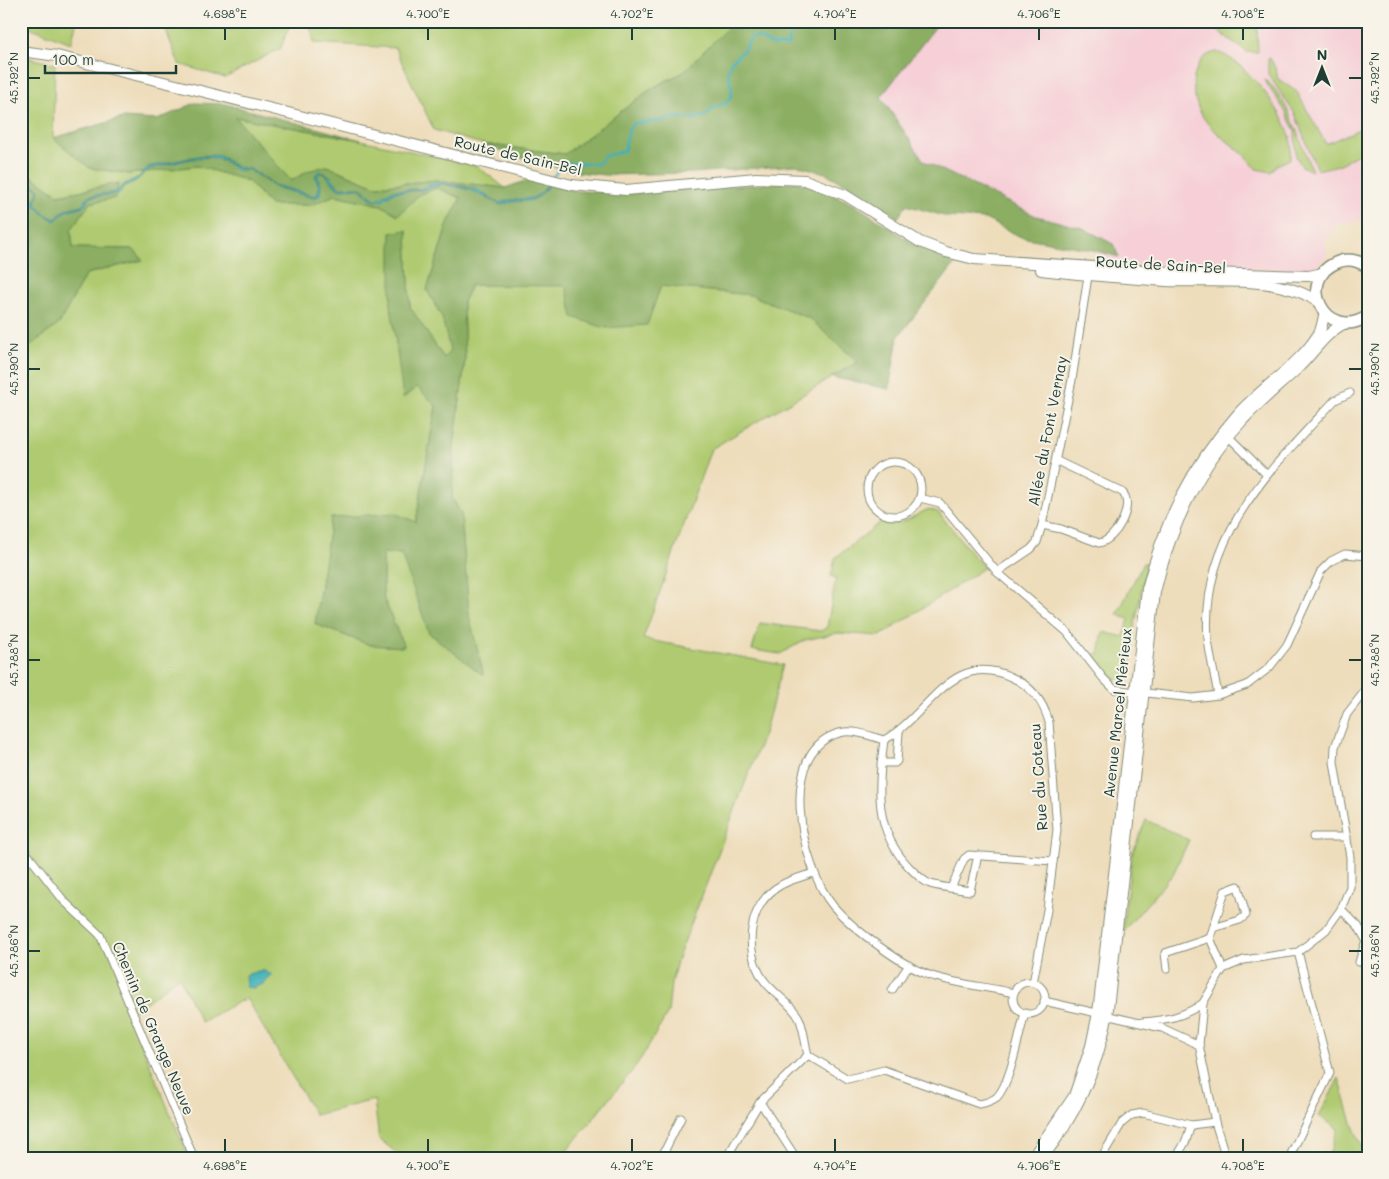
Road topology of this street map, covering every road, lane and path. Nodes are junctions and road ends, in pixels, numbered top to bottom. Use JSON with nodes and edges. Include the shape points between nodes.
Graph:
{"nodes":[{"id":1,"x":21,"y":50,"type":"edge"},
{"id":2,"x":1368,"y":255,"type":"edge"},
{"id":3,"x":1355,"y":261,"type":"junction"},
{"id":4,"x":1000,"y":262,"type":"junction"},
{"id":5,"x":1368,"y":267,"type":"edge"},
{"id":6,"x":1134,"y":270,"type":"junction"},
{"id":7,"x":1322,"y":273,"type":"junction"},
{"id":8,"x":1088,"y":276,"type":"junction"},
{"id":9,"x":1318,"y":302,"type":"junction"},
{"id":10,"x":1325,"y":313,"type":"junction"},
{"id":11,"x":1367,"y":317,"type":"edge"},
{"id":12,"x":1346,"y":323,"type":"junction"},
{"id":13,"x":1350,"y":393,"type":"dead end"},
{"id":14,"x":1229,"y":437,"type":"junction"},
{"id":15,"x":1057,"y":461,"type":"junction"},
{"id":16,"x":1266,"y":474,"type":"junction"},
{"id":17,"x":920,"y":498,"type":"junction"},
{"id":18,"x":1042,"y":525,"type":"junction"},
{"id":19,"x":1368,"y":556,"type":"edge"},
{"id":20,"x":997,"y":572,"type":"junction"},
{"id":21,"x":1368,"y":687,"type":"edge"},
{"id":22,"x":1139,"y":691,"type":"junction"},
{"id":23,"x":1218,"y":695,"type":"junction"},
{"id":24,"x":899,"y":732,"type":"junction"},
{"id":25,"x":884,"y":740,"type":"junction"},
{"id":26,"x":881,"y":763,"type":"junction"},
{"id":27,"x":1314,"y":837,"type":"dead end"},
{"id":28,"x":1347,"y":837,"type":"junction"},
{"id":29,"x":21,"y":846,"type":"edge"},
{"id":30,"x":978,"y":855,"type":"junction"},
{"id":31,"x":1053,"y":861,"type":"junction"},
{"id":32,"x":813,"y":873,"type":"junction"},
{"id":33,"x":951,"y":888,"type":"junction"},
{"id":34,"x":1341,"y":909,"type":"junction"},
{"id":35,"x":1213,"y":928,"type":"junction"},
{"id":36,"x":1210,"y":938,"type":"junction"},
{"id":37,"x":1298,"y":952,"type":"junction"},
{"id":38,"x":1360,"y":962,"type":"dead end"},
{"id":39,"x":909,"y":965,"type":"junction"},
{"id":40,"x":1223,"y":968,"type":"junction"},
{"id":41,"x":1167,"y":969,"type":"dead end"},
{"id":42,"x":1033,"y":983,"type":"junction"},
{"id":43,"x":892,"y":990,"type":"dead end"},
{"id":44,"x":1014,"y":993,"type":"junction"},
{"id":45,"x":1044,"y":1001,"type":"junction"},
{"id":46,"x":1203,"y":1003,"type":"junction"},
{"id":47,"x":1025,"y":1014,"type":"junction"},
{"id":48,"x":1102,"y":1015,"type":"junction"},
{"id":49,"x":1134,"y":1022,"type":"junction"},
{"id":50,"x":1199,"y":1046,"type":"junction"},
{"id":51,"x":808,"y":1055,"type":"junction"},
{"id":52,"x":760,"y":1102,"type":"junction"},
{"id":53,"x":681,"y":1118,"type":"dead end"},
{"id":54,"x":1215,"y":1122,"type":"junction"},
{"id":55,"x":1191,"y":1125,"type":"junction"},
{"id":56,"x":194,"y":1158,"type":"edge"},
{"id":57,"x":661,"y":1158,"type":"edge"},
{"id":58,"x":726,"y":1158,"type":"edge"},
{"id":59,"x":796,"y":1158,"type":"edge"},
{"id":60,"x":1032,"y":1158,"type":"edge"},
{"id":61,"x":1042,"y":1158,"type":"edge"},
{"id":62,"x":1101,"y":1158,"type":"edge"},
{"id":63,"x":1176,"y":1158,"type":"edge"},
{"id":64,"x":1226,"y":1158,"type":"edge"},
{"id":65,"x":1289,"y":1158,"type":"edge"}],
"edges":[{"from":1,"to":4,"type":"main road","name":"Route de Sain-Bel","via":[[197,90],[572,185],[626,190],[756,178],[804,180],[845,195],[920,242],[946,252]]},
{"from":2,"to":3,"type":"main road"},
{"from":3,"to":5,"type":"main road"},
{"from":3,"to":7,"type":"main road","via":[[1340,261]]},
{"from":4,"to":6,"type":"main road","name":"Route de Sain-Bel"},
{"from":4,"to":8,"type":"main road","name":"Route de Sain-Bel"},
{"from":6,"to":7,"type":"main road","name":"Route de Sain-Bel","via":[[1309,276]]},
{"from":6,"to":8,"type":"street","via":[[1130,274],[1092,272]]},
{"from":7,"to":9,"type":"main road","via":[[1316,292]]},
{"from":8,"to":9,"type":"main road","name":"Route de Sain-Bel","via":[[1272,285],[1304,292]]},
{"from":8,"to":15,"type":"street","name":"Allée du Font Vernay"},
{"from":9,"to":10,"type":"main road"},
{"from":10,"to":12,"type":"main road","via":[[1338,322]]},
{"from":10,"to":22,"type":"main road","name":"Avenue Marcel Mérieux","via":[[1320,331],[1307,347],[1238,413],[1196,467],[1170,519],[1147,589]]},
{"from":11,"to":12,"type":"main road"},
{"from":12,"to":14,"type":"main road","name":"Avenue Marcel Mérieux","via":[[1333,328],[1315,352]]},
{"from":13,"to":16,"type":"street","via":[[1335,400]]},
{"from":14,"to":16,"type":"street"},
{"from":14,"to":22,"type":"main road","name":"Avenue Marcel Mérieux","via":[[1204,469],[1173,529],[1155,592]]},
{"from":15,"to":18,"type":"street","name":"Allée du Font Vernay"},
{"from":15,"to":18,"type":"street","via":[[1122,492],[1127,499],[1127,508],[1114,533],[1105,542],[1099,543]]},
{"from":16,"to":23,"type":"street","via":[[1232,526],[1214,577],[1208,638]]},
{"from":17,"to":17,"type":"street","via":[[922,484],[919,476],[899,462],[879,466],[868,481],[870,502],[886,515],[903,515]]},
{"from":17,"to":20,"type":"street","via":[[940,503]]},
{"from":18,"to":20,"type":"street","name":"Allée du Font Vernay","via":[[1037,542],[1031,549]]},
{"from":19,"to":23,"type":"street","via":[[1345,554],[1331,561],[1321,571],[1287,645],[1269,668],[1247,685]]},
{"from":20,"to":22,"type":"street","via":[[1067,632],[1114,688]]},
{"from":21,"to":28,"type":"street","via":[[1347,714],[1335,747],[1334,762]]},
{"from":22,"to":23,"type":"street","via":[[1193,698]]},
{"from":22,"to":48,"type":"main road","name":"Avenue Marcel Mérieux"},
{"from":24,"to":25,"type":"street","name":"Rue du Coteau"},
{"from":24,"to":26,"type":"street","via":[[897,761],[895,764]]},
{"from":24,"to":31,"type":"street","name":"Rue du Coteau","via":[[943,686],[957,676],[988,670],[1021,681],[1045,708],[1049,722],[1056,806]]},
{"from":25,"to":26,"type":"street"},
{"from":25,"to":32,"type":"street","via":[[843,732],[820,744],[812,753],[802,779],[800,817]]},
{"from":26,"to":33,"type":"street","via":[[878,784],[881,812],[894,848],[902,860],[928,883]]},
{"from":27,"to":28,"type":"street"},
{"from":28,"to":34,"type":"street","via":[[1350,887]]},
{"from":29,"to":56,"type":"street","name":"Chemin de Grange Neuve","via":[[58,894],[100,935]]},
{"from":30,"to":31,"type":"street"},
{"from":30,"to":33,"type":"street","via":[[964,858]]},
{"from":30,"to":33,"type":"street","via":[[970,891]]},
{"from":31,"to":42,"type":"street","name":"Rue du Coteau"},
{"from":32,"to":39,"type":"street","via":[[834,907],[856,928]]},
{"from":32,"to":51,"type":"street","via":[[781,885],[769,894],[753,922],[750,936],[754,964],[768,986],[799,1018]]},
{"from":34,"to":37,"type":"street","via":[[1326,930]]},
{"from":34,"to":38,"type":"street","via":[[1358,926],[1366,940]]},
{"from":35,"to":35,"type":"street","via":[[1225,890],[1238,886],[1246,914],[1240,920]]},
{"from":35,"to":36,"type":"street"},
{"from":36,"to":40,"type":"street"},
{"from":36,"to":41,"type":"street","via":[[1165,953]]},
{"from":37,"to":40,"type":"street","via":[[1244,960]]},
{"from":37,"to":65,"type":"street","via":[[1330,1073]]},
{"from":39,"to":43,"type":"street"},
{"from":39,"to":44,"type":"street","via":[[931,975]]},
{"from":40,"to":46,"type":"street"},
{"from":42,"to":44,"type":"street","via":[[1022,983]]},
{"from":42,"to":45,"type":"street","via":[[1042,989]]},
{"from":44,"to":47,"type":"street","via":[[1014,1005]]},
{"from":45,"to":47,"type":"street","via":[[1038,1011]]},
{"from":45,"to":48,"type":"street"},
{"from":46,"to":49,"type":"street","via":[[1179,1017]]},
{"from":46,"to":50,"type":"street"},
{"from":47,"to":51,"type":"street","via":[[1001,1091],[996,1098],[979,1104],[884,1070],[848,1079]]},
{"from":48,"to":49,"type":"street"},
{"from":48,"to":60,"type":"main road","name":"Avenue Marcel Mérieux","via":[[1074,1096]]},
{"from":48,"to":61,"type":"main road","name":"Avenue Marcel Mérieux","via":[[1101,1046],[1080,1098]]},
{"from":49,"to":50,"type":"street","via":[[1162,1028]]},
{"from":50,"to":54,"type":"street"},
{"from":51,"to":52,"type":"street"},
{"from":52,"to":58,"type":"street"},
{"from":52,"to":59,"type":"street"},
{"from":53,"to":57,"type":"street"},
{"from":54,"to":55,"type":"street"},
{"from":54,"to":64,"type":"street"},
{"from":55,"to":62,"type":"street","via":[[1143,1113],[1132,1115],[1122,1123]]},
{"from":55,"to":63,"type":"street"}]}
